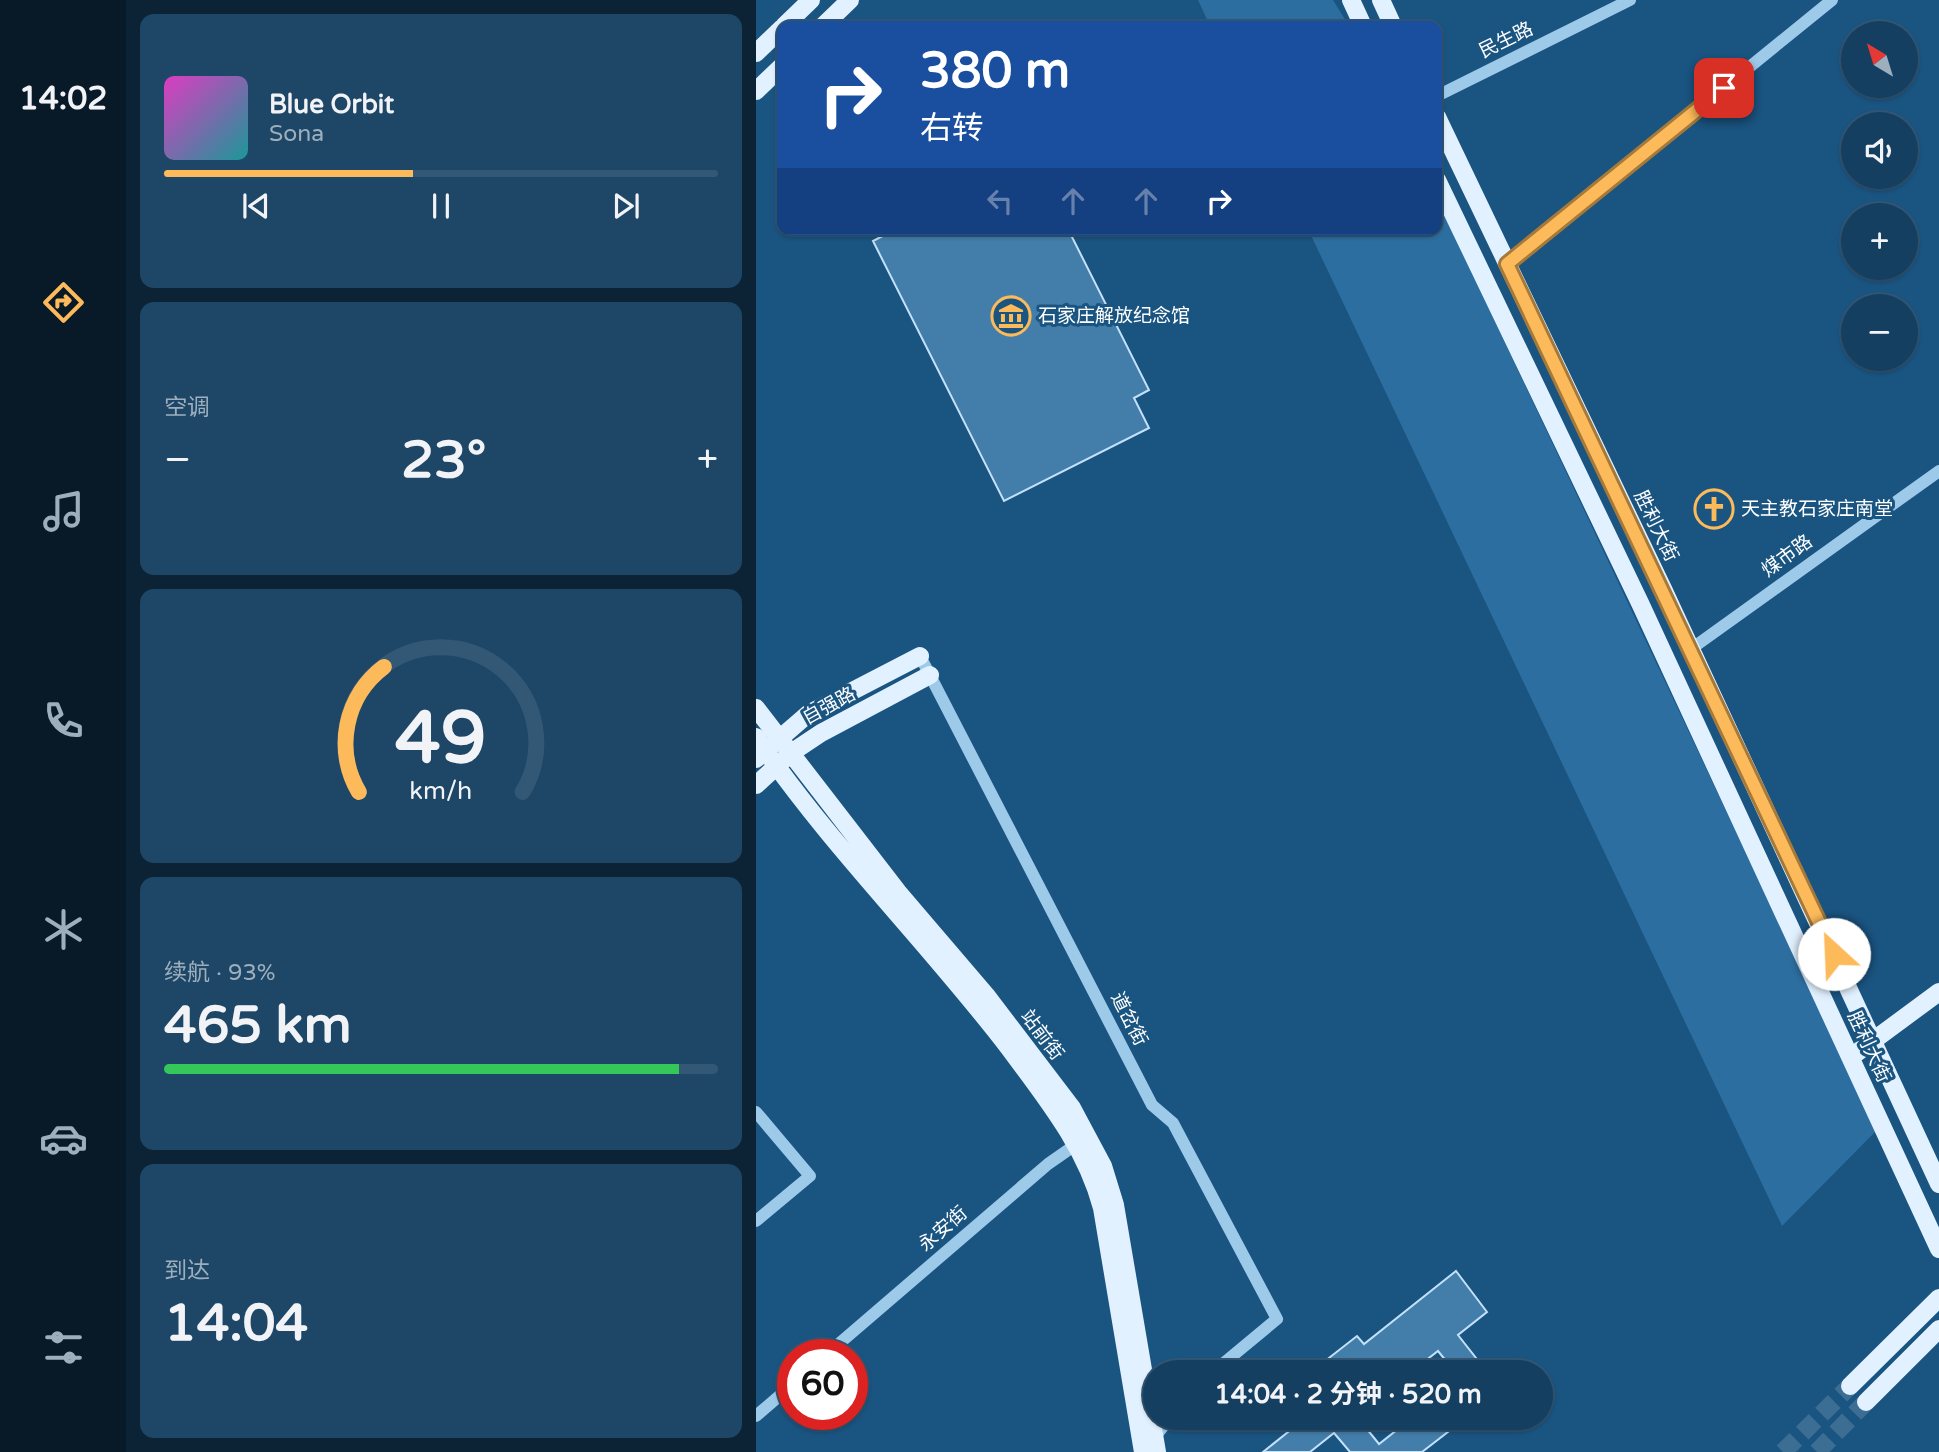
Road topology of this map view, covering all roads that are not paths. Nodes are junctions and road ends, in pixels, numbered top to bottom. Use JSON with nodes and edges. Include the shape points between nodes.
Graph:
{"nodes":[{"id":1,"x":811,"y":0,"type":"edge"},
{"id":2,"x":850,"y":0,"type":"edge"},
{"id":3,"x":1351,"y":0,"type":"edge"},
{"id":4,"x":1381,"y":0,"type":"edge"},
{"id":5,"x":1630,"y":0,"type":"edge"},
{"id":6,"x":1832,"y":0,"type":"edge"},
{"id":7,"x":789,"y":21,"type":"edge"},
{"id":8,"x":828,"y":21,"type":"edge"},
{"id":9,"x":1361,"y":21,"type":"edge"},
{"id":10,"x":1391,"y":21,"type":"edge"},
{"id":11,"x":777,"y":33,"type":"edge"},
{"id":12,"x":756,"y":53,"type":"edge"},
{"id":13,"x":777,"y":71,"type":"edge"},
{"id":14,"x":756,"y":92,"type":"edge"},
{"id":15,"x":1442,"y":94,"type":"edge"},
{"id":16,"x":1442,"y":128,"type":"edge"},
{"id":17,"x":1442,"y":190,"type":"edge"},
{"id":18,"x":1507,"y":264,"type":"junction"},
{"id":19,"x":1939,"y":471,"type":"edge"},
{"id":20,"x":1691,"y":649,"type":"junction"},
{"id":21,"x":920,"y":656,"type":"joint"},
{"id":22,"x":930,"y":676,"type":"junction"},
{"id":23,"x":756,"y":708,"type":"edge"},
{"id":24,"x":764,"y":746,"type":"edge"},
{"id":25,"x":791,"y":753,"type":"junction"},
{"id":26,"x":777,"y":767,"type":"junction"},
{"id":27,"x":756,"y":785,"type":"edge"},
{"id":28,"x":1939,"y":992,"type":"edge"},
{"id":29,"x":1874,"y":1041,"type":"junction"},
{"id":30,"x":1851,"y":1057,"type":"junction"},
{"id":31,"x":756,"y":1112,"type":"edge"},
{"id":32,"x":1081,"y":1141,"type":"junction"},
{"id":33,"x":1939,"y":1184,"type":"edge"},
{"id":34,"x":756,"y":1221,"type":"edge"},
{"id":35,"x":1939,"y":1249,"type":"edge"},
{"id":36,"x":1939,"y":1298,"type":"edge"},
{"id":37,"x":1939,"y":1329,"type":"edge"},
{"id":38,"x":844,"y":1339,"type":"edge"},
{"id":39,"x":1227,"y":1360,"type":"edge"},
{"id":40,"x":1850,"y":1386,"type":"tunnel mouth"},
{"id":41,"x":777,"y":1398,"type":"edge"},
{"id":42,"x":1866,"y":1402,"type":"tunnel mouth"},
{"id":43,"x":756,"y":1416,"type":"edge"},
{"id":44,"x":1161,"y":1430,"type":"edge"},
{"id":45,"x":1149,"y":1446,"type":"edge"}],
"edges":[{"from":1,"to":7,"type":"main road"},
{"from":2,"to":8,"type":"main road"},
{"from":3,"to":9,"type":"main road"},
{"from":4,"to":10,"type":"main road"},
{"from":5,"to":15,"type":"street","name":"民生路"},
{"from":6,"to":18,"type":"street"},
{"from":11,"to":12,"type":"main road"},
{"from":13,"to":14,"type":"main road"},
{"from":16,"to":18,"type":"main road","name":"胜利大街"},
{"from":17,"to":30,"type":"main road","name":"胜利大街"},
{"from":18,"to":20,"type":"main road","name":"胜利大街"},
{"from":19,"to":20,"type":"street","name":"煤市路"},
{"from":20,"to":29,"type":"main road","name":"胜利大街"},
{"from":21,"to":22,"type":"street","name":"道岔街"},
{"from":21,"to":24,"type":"main road","name":"自强路","via":[[808,714]]},
{"from":22,"to":25,"type":"main road","name":"自强路"},
{"from":22,"to":39,"type":"street","name":"道岔街","via":[[1152,1105],[1173,1123],[1277,1318]]},
{"from":23,"to":24,"type":"main road","name":"站前街"},
{"from":24,"to":25,"type":"main road","name":"站前街"},
{"from":24,"to":26,"type":"main road","name":"站前街"},
{"from":25,"to":26,"type":"main road","name":"自强路"},
{"from":25,"to":32,"type":"main road","name":"站前街","via":[[1072,1108]]},
{"from":26,"to":27,"type":"main road","name":"自强路"},
{"from":26,"to":32,"type":"main road","name":"站前街","via":[[975,1004]]},
{"from":28,"to":29,"type":"main road"},
{"from":29,"to":30,"type":"main road"},
{"from":29,"to":33,"type":"main road","name":"胜利大街"},
{"from":30,"to":35,"type":"main road","name":"胜利大街"},
{"from":31,"to":34,"type":"street","via":[[810,1176]]},
{"from":32,"to":38,"type":"street","name":"永安街","via":[[1048,1164]]},
{"from":32,"to":45,"type":"main road","name":"站前街","via":[[1102,1208]]},
{"from":36,"to":40,"type":"main road"},
{"from":37,"to":42,"type":"main road"},
{"from":41,"to":43,"type":"street"},
{"from":44,"to":45,"type":"street"}]}
